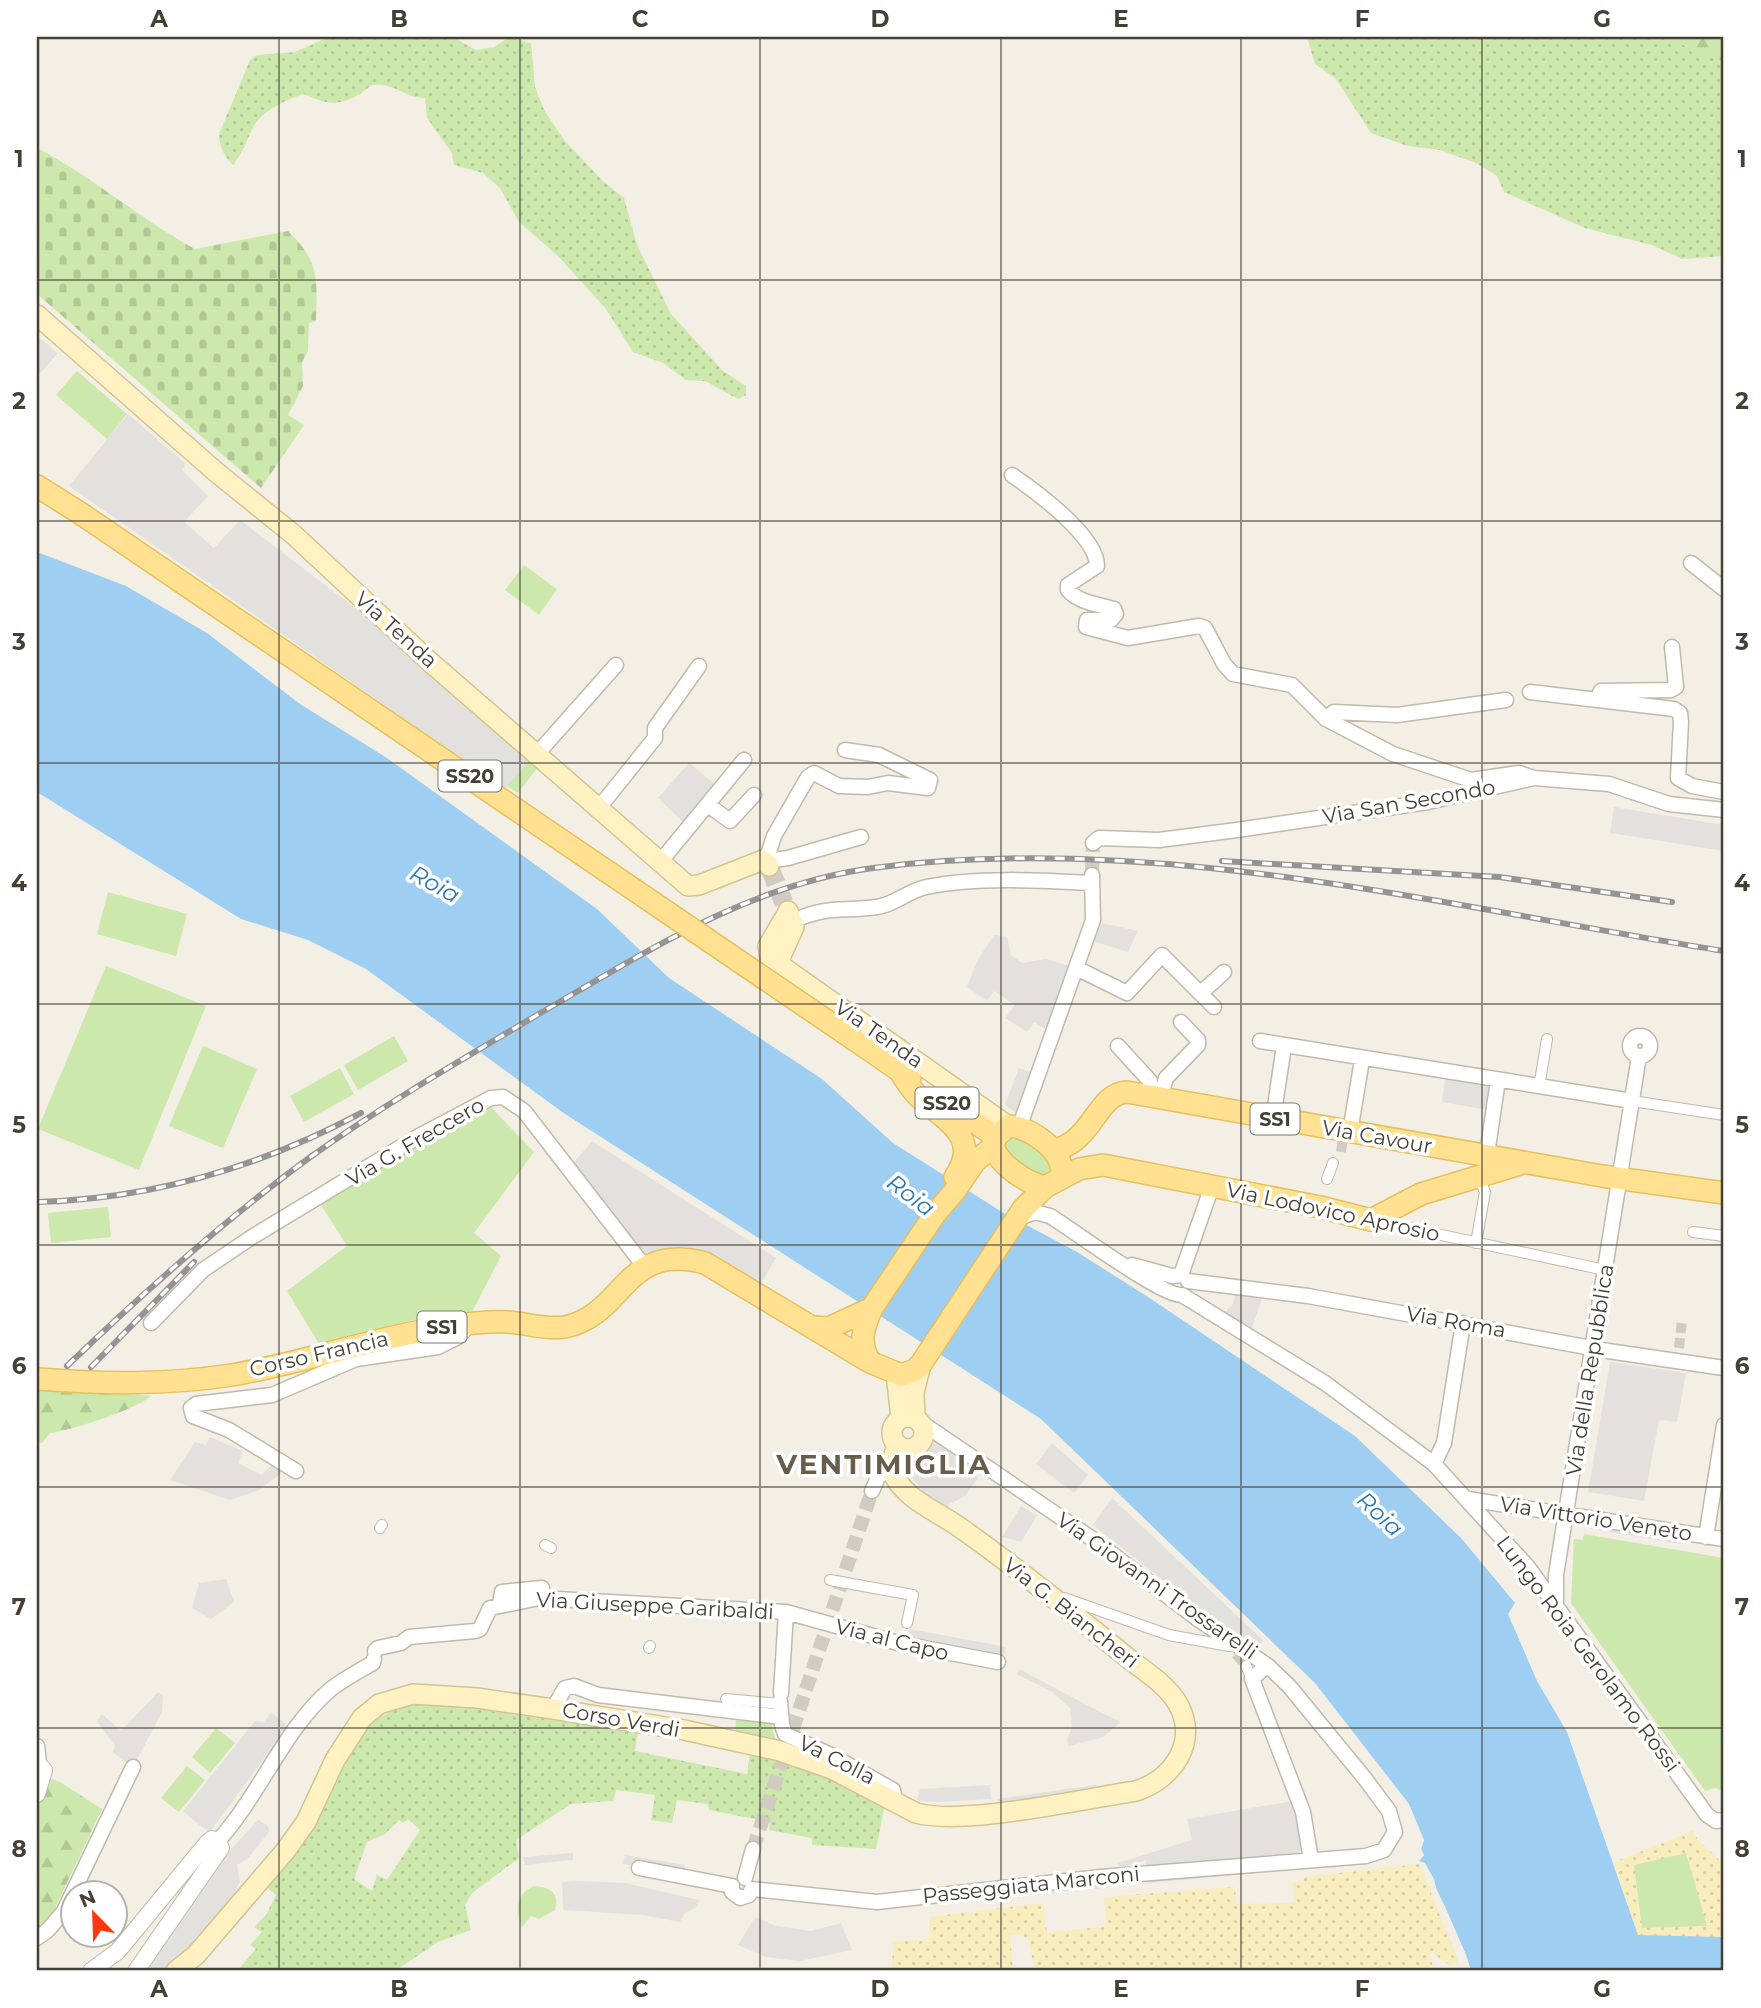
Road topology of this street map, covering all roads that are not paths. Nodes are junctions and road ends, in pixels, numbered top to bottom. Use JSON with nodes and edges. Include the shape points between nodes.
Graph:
{"nodes":[{"id":1,"x":37,"y":315,"type":"edge"},
{"id":2,"x":1012,"y":475,"type":"dead end"},
{"id":3,"x":37,"y":486,"type":"edge"},
{"id":4,"x":1691,"y":563,"type":"dead end"},
{"id":5,"x":1724,"y":589,"type":"edge"},
{"id":6,"x":1672,"y":647,"type":"dead end"},
{"id":7,"x":617,"y":666,"type":"dead end"},
{"id":8,"x":699,"y":666,"type":"dead end"},
{"id":9,"x":1530,"y":692,"type":"dead end"},
{"id":10,"x":1601,"y":699,"type":"junction"},
{"id":11,"x":1506,"y":700,"type":"dead end"},
{"id":12,"x":1326,"y":719,"type":"junction"},
{"id":13,"x":845,"y":750,"type":"dead end"},
{"id":14,"x":537,"y":754,"type":"junction"},
{"id":15,"x":744,"y":760,"type":"dead end"},
{"id":16,"x":1534,"y":778,"type":"junction"},
{"id":17,"x":1724,"y":792,"type":"edge"},
{"id":18,"x":754,"y":795,"type":"dead end"},
{"id":19,"x":708,"y":805,"type":"junction"},
{"id":20,"x":598,"y":809,"type":"junction"},
{"id":21,"x":1724,"y":810,"type":"edge"},
{"id":22,"x":861,"y":837,"type":"dead end"},
{"id":23,"x":1093,"y":843,"type":"dead end"},
{"id":24,"x":660,"y":862,"type":"junction"},
{"id":25,"x":767,"y":863,"type":"junction"},
{"id":26,"x":788,"y":912,"type":"joint"},
{"id":27,"x":1076,"y":968,"type":"junction"},
{"id":28,"x":1224,"y":972,"type":"dead end"},
{"id":29,"x":1200,"y":993,"type":"junction"},
{"id":30,"x":1214,"y":1007,"type":"dead end"},
{"id":31,"x":1181,"y":1023,"type":"dead end"},
{"id":32,"x":1547,"y":1039,"type":"dead end"},
{"id":33,"x":1260,"y":1041,"type":"dead end"},
{"id":34,"x":1118,"y":1046,"type":"dead end"},
{"id":35,"x":1284,"y":1046,"type":"junction"},
{"id":36,"x":1639,"y":1056,"type":"dead end"},
{"id":37,"x":1362,"y":1060,"type":"junction"},
{"id":38,"x":899,"y":1070,"type":"junction"},
{"id":39,"x":1498,"y":1080,"type":"junction"},
{"id":40,"x":1539,"y":1087,"type":"junction"},
{"id":41,"x":1155,"y":1097,"type":"junction"},
{"id":42,"x":1632,"y":1101,"type":"junction"},
{"id":43,"x":1724,"y":1115,"type":"edge"},
{"id":44,"x":1273,"y":1119,"type":"junction"},
{"id":45,"x":1346,"y":1134,"type":"junction"},
{"id":46,"x":1083,"y":1135,"type":"junction"},
{"id":47,"x":1000,"y":1138,"type":"junction"},
{"id":48,"x":1054,"y":1150,"type":"junction"},
{"id":49,"x":1333,"y":1163,"type":"tunnel mouth"},
{"id":50,"x":1103,"y":1165,"type":"junction"},
{"id":51,"x":1482,"y":1170,"type":"junction"},
{"id":52,"x":1620,"y":1178,"type":"junction"},
{"id":53,"x":1328,"y":1179,"type":"dead end"},
{"id":54,"x":1053,"y":1183,"type":"junction"},
{"id":55,"x":1212,"y":1186,"type":"junction"},
{"id":56,"x":1724,"y":1193,"type":"edge"},
{"id":57,"x":1025,"y":1212,"type":"junction"},
{"id":58,"x":935,"y":1214,"type":"junction"},
{"id":59,"x":1050,"y":1216,"type":"junction"},
{"id":60,"x":1371,"y":1220,"type":"junction"},
{"id":61,"x":1693,"y":1232,"type":"dead end"},
{"id":62,"x":1724,"y":1236,"type":"edge"},
{"id":63,"x":1476,"y":1243,"type":"junction"},
{"id":64,"x":645,"y":1266,"type":"junction"},
{"id":65,"x":1605,"y":1270,"type":"junction"},
{"id":66,"x":1179,"y":1284,"type":"junction"},
{"id":67,"x":151,"y":1322,"type":"dead end"},
{"id":68,"x":1463,"y":1323,"type":"junction"},
{"id":69,"x":470,"y":1324,"type":"junction"},
{"id":70,"x":812,"y":1327,"type":"junction"},
{"id":71,"x":855,"y":1327,"type":"junction"},
{"id":72,"x":1593,"y":1348,"type":"junction"},
{"id":73,"x":925,"y":1358,"type":"junction"},
{"id":74,"x":870,"y":1362,"type":"junction"},
{"id":75,"x":1724,"y":1368,"type":"edge"},
{"id":76,"x":896,"y":1374,"type":"junction"},
{"id":77,"x":37,"y":1379,"type":"edge"},
{"id":78,"x":913,"y":1419,"type":"junction"},
{"id":79,"x":1724,"y":1425,"type":"edge"},
{"id":80,"x":897,"y":1445,"type":"junction"},
{"id":81,"x":1434,"y":1464,"type":"junction"},
{"id":82,"x":890,"y":1468,"type":"junction"},
{"id":83,"x":296,"y":1471,"type":"dead end"},
{"id":84,"x":872,"y":1490,"type":"tunnel mouth"},
{"id":85,"x":1468,"y":1499,"type":"junction"},
{"id":86,"x":1567,"y":1513,"type":"junction"},
{"id":87,"x":1706,"y":1537,"type":"junction"},
{"id":88,"x":1724,"y":1539,"type":"edge"},
{"id":89,"x":1558,"y":1562,"type":"junction"},
{"id":90,"x":1528,"y":1566,"type":"junction"},
{"id":91,"x":830,"y":1580,"type":"dead end"},
{"id":92,"x":1047,"y":1592,"type":"junction"},
{"id":93,"x":1558,"y":1609,"type":"junction"},
{"id":94,"x":786,"y":1612,"type":"junction"},
{"id":95,"x":907,"y":1623,"type":"dead end"},
{"id":96,"x":1233,"y":1647,"type":"junction"},
{"id":97,"x":998,"y":1662,"type":"dead end"},
{"id":98,"x":1267,"y":1665,"type":"junction"},
{"id":99,"x":726,"y":1699,"type":"dead end"},
{"id":100,"x":781,"y":1704,"type":"junction"},
{"id":101,"x":553,"y":1709,"type":"junction"},
{"id":102,"x":37,"y":1746,"type":"edge"},
{"id":103,"x":38,"y":1763,"type":"edge"},
{"id":104,"x":1176,"y":1763,"type":"joint"},
{"id":105,"x":133,"y":1767,"type":"dead end"},
{"id":106,"x":37,"y":1794,"type":"edge"},
{"id":107,"x":895,"y":1802,"type":"junction"},
{"id":108,"x":1721,"y":1820,"type":"edge"},
{"id":109,"x":218,"y":1841,"type":"junction"},
{"id":110,"x":753,"y":1849,"type":"tunnel mouth"},
{"id":111,"x":1311,"y":1860,"type":"junction"},
{"id":112,"x":639,"y":1868,"type":"dead end"},
{"id":113,"x":748,"y":1883,"type":"junction"},
{"id":114,"x":37,"y":1938,"type":"edge"},
{"id":115,"x":91,"y":1971,"type":"edge"},
{"id":116,"x":136,"y":1971,"type":"edge"},
{"id":117,"x":176,"y":1971,"type":"edge"}],
"edges":[{"from":1,"to":14,"type":"main road","name":"Via Tenda"},
{"from":2,"to":12,"type":"street","via":[[1069,521],[1097,556],[1097,566],[1068,584],[1068,590],[1092,604],[1114,609],[1116,614],[1111,620],[1087,620],[1086,627],[1128,638],[1205,628],[1233,674],[1293,685]]},
{"from":3,"to":38,"type":"main road","number":"SS20","bridge":true},
{"from":4,"to":5,"type":"street"},
{"from":6,"to":10,"type":"street","via":[[1676,687],[1671,691],[1601,691]]},
{"from":7,"to":14,"type":"street"},
{"from":8,"to":20,"type":"street","via":[[655,728],[654,738]]},
{"from":9,"to":10,"type":"street"},
{"from":10,"to":17,"type":"street","via":[[1680,713],[1678,778],[1692,786]]},
{"from":11,"to":12,"type":"street","via":[[1397,715],[1334,712]]},
{"from":12,"to":16,"type":"street","via":[[1393,754],[1471,780],[1519,773]]},
{"from":13,"to":25,"type":"street","via":[[879,755],[930,780],[928,788],[888,783],[839,786],[814,773],[774,836]]},
{"from":14,"to":20,"type":"main road","name":"Via Tenda"},
{"from":15,"to":19,"type":"street"},
{"from":16,"to":21,"type":"street","name":"Via San Secondo","via":[[1609,784],[1669,804]]},
{"from":16,"to":23,"type":"street","name":"Via San Secondo","via":[[1428,802],[1159,840],[1100,838]]},
{"from":18,"to":19,"type":"street","via":[[730,821]]},
{"from":19,"to":24,"type":"street"},
{"from":20,"to":24,"type":"main road","name":"Via Tenda"},
{"from":22,"to":25,"type":"street"},
{"from":24,"to":25,"type":"main road","name":"Via Tenda","via":[[692,887]]},
{"from":26,"to":27,"type":"street","via":[[877,907],[935,886],[1092,878],[1097,922]]},
{"from":26,"to":47,"type":"main road","name":"Via Tenda","via":[[767,953]]},
{"from":27,"to":29,"type":"street","via":[[1126,993],[1162,955]]},
{"from":27,"to":47,"type":"street"},
{"from":28,"to":29,"type":"street"},
{"from":29,"to":30,"type":"street"},
{"from":31,"to":41,"type":"street","via":[[1198,1045],[1166,1078]]},
{"from":32,"to":40,"type":"street"},
{"from":33,"to":35,"type":"street"},
{"from":34,"to":41,"type":"street","via":[[1150,1081]]},
{"from":35,"to":37,"type":"street"},
{"from":35,"to":44,"type":"street"},
{"from":36,"to":42,"type":"street","name":"Via della Repubblica"},
{"from":37,"to":39,"type":"street"},
{"from":37,"to":45,"type":"street"},
{"from":38,"to":47,"type":"main road","number":"SS20"},
{"from":38,"to":58,"type":"main road","via":[[915,1094],[962,1137],[959,1171]]},
{"from":39,"to":40,"type":"street"},
{"from":39,"to":51,"type":"street"},
{"from":40,"to":42,"type":"street"},
{"from":41,"to":44,"type":"main road","name":"Via Cavour","number":"SS1"},
{"from":41,"to":46,"type":"main road","name":"Via Cavour","number":"SS1","via":[[1128,1092],[1110,1097]]},
{"from":42,"to":43,"type":"street"},
{"from":42,"to":52,"type":"street","name":"Via della Repubblica"},
{"from":44,"to":45,"type":"main road","name":"Via Cavour","number":"SS1"},
{"from":45,"to":51,"type":"main road","name":"Via Cavour","number":"SS1"},
{"from":46,"to":48,"type":"main road","name":"Via Cavour","number":"SS1"},
{"from":46,"to":50,"type":"main road","via":[[1090,1159]]},
{"from":47,"to":48,"type":"main road"},
{"from":47,"to":54,"type":"main road","via":[[1013,1169]]},
{"from":47,"to":58,"type":"main road"},
{"from":48,"to":54,"type":"main road","via":[[1061,1162]]},
{"from":49,"to":53,"type":"street"},
{"from":50,"to":54,"type":"main road","name":"Via Lodovico Aprosio"},
{"from":50,"to":55,"type":"main road","name":"Via Lodovico Aprosio"},
{"from":51,"to":52,"type":"main road","via":[[1526,1162]]},
{"from":51,"to":60,"type":"main road"},
{"from":51,"to":63,"type":"street","via":[[1485,1192]]},
{"from":52,"to":56,"type":"main road"},
{"from":52,"to":65,"type":"street","name":"Via della Repubblica"},
{"from":54,"to":57,"type":"main road"},
{"from":54,"to":59,"type":"street","via":[[1045,1199]]},
{"from":55,"to":60,"type":"main road","name":"Via Lodovico Aprosio"},
{"from":55,"to":66,"type":"street"},
{"from":57,"to":59,"type":"street"},
{"from":57,"to":73,"type":"main road"},
{"from":58,"to":71,"type":"main road"},
{"from":59,"to":66,"type":"street","name":"Via Roma","via":[[1124,1264]]},
{"from":60,"to":63,"type":"street","name":"Via Lodovico Aprosio"},
{"from":61,"to":62,"type":"street"},
{"from":63,"to":65,"type":"street","name":"Via Lodovico Aprosio"},
{"from":64,"to":67,"type":"street","name":"Via G. Freccero","via":[[524,1111],[503,1097],[491,1098],[251,1237],[204,1270]]},
{"from":64,"to":69,"type":"main road","name":"Corso Francia","number":"SS1","via":[[595,1312],[565,1327]]},
{"from":64,"to":70,"type":"main road","name":"Corso Francia","number":"SS1","via":[[686,1257],[705,1263]]},
{"from":65,"to":72,"type":"street","name":"Via della Repubblica"},
{"from":66,"to":68,"type":"street","name":"Via Roma","via":[[1308,1296]]},
{"from":66,"to":81,"type":"street","name":"Lungo Roia Gerolamo Rossi"},
{"from":68,"to":72,"type":"street","name":"Via Roma"},
{"from":68,"to":81,"type":"street","via":[[1444,1443]]},
{"from":69,"to":77,"type":"main road","name":"Corso Francia","number":"SS1","via":[[395,1336],[232,1374],[144,1384]]},
{"from":69,"to":83,"type":"street","via":[[458,1337],[438,1347],[356,1359],[272,1395],[192,1406],[193,1416],[229,1430]]},
{"from":70,"to":71,"type":"main road"},
{"from":70,"to":74,"type":"main road","number":"SS1"},
{"from":71,"to":74,"type":"main road"},
{"from":72,"to":75,"type":"street","name":"Via Roma","via":[[1679,1355]]},
{"from":72,"to":86,"type":"street","name":"Via della Repubblica"},
{"from":73,"to":76,"type":"main road","via":[[907,1374]]},
{"from":73,"to":78,"type":"main road","via":[[914,1393]]},
{"from":74,"to":76,"type":"main road","number":"SS1"},
{"from":76,"to":78,"type":"main road"},
{"from":78,"to":80,"type":"main road","via":[[892,1430]]},
{"from":78,"to":80,"type":"main road","via":[[925,1430],[920,1444],[908,1450]]},
{"from":78,"to":96,"type":"street","name":"Via Giovanni Trossarelli","via":[[1091,1538]]},
{"from":79,"to":87,"type":"street"},
{"from":80,"to":82,"type":"main road"},
{"from":81,"to":85,"type":"street","name":"Lungo Roia Gerolamo Rossi"},
{"from":82,"to":84,"type":"street","via":[[878,1477]]},
{"from":82,"to":92,"type":"main road","name":"Via G. Biancheri","via":[[906,1492]]},
{"from":85,"to":86,"type":"street","name":"Via Vittorio Veneto"},
{"from":85,"to":90,"type":"street","name":"Lungo Roia Gerolamo Rossi"},
{"from":86,"to":87,"type":"street","name":"Via Vittorio Veneto"},
{"from":86,"to":89,"type":"street","name":"Via della Repubblica"},
{"from":87,"to":88,"type":"street","name":"Via Vittorio Veneto"},
{"from":89,"to":90,"type":"street","via":[[1546,1569]]},
{"from":89,"to":93,"type":"street","name":"Via della Repubblica","via":[[1553,1597]]},
{"from":90,"to":93,"type":"street","name":"Lungo Roia Gerolamo Rossi"},
{"from":91,"to":95,"type":"street","via":[[913,1595]]},
{"from":92,"to":96,"type":"street","via":[[1160,1633]]},
{"from":92,"to":104,"type":"main road","name":"Via G. Biancheri","via":[[1171,1694],[1185,1721],[1183,1752]]},
{"from":93,"to":108,"type":"street","name":"Lungo Roia Gerolamo Rossi","via":[[1707,1815]]},
{"from":94,"to":97,"type":"street","name":"Via al Capo","via":[[909,1645]]},
{"from":94,"to":100,"type":"street"},
{"from":94,"to":109,"type":"street","name":"Via Giuseppe Garibaldi","via":[[704,1612],[539,1598],[490,1608],[475,1631],[409,1637],[378,1648],[374,1658],[310,1710],[249,1803]]},
{"from":96,"to":98,"type":"street","name":"Via Giovanni Trossarelli"},
{"from":98,"to":111,"type":"street","via":[[1249,1672],[1301,1806]]},
{"from":98,"to":111,"type":"street","name":"Via Giovanni Trossarelli","via":[[1366,1780],[1395,1824],[1384,1850],[1366,1856]]},
{"from":99,"to":100,"type":"street"},
{"from":100,"to":101,"type":"street","via":[[598,1695],[574,1686],[565,1688]]},
{"from":100,"to":107,"type":"street","name":"Va Colla","via":[[785,1734],[893,1790]]},
{"from":101,"to":107,"type":"main road","name":"Corso Verdi","via":[[779,1751],[832,1769]]},
{"from":101,"to":117,"type":"main road","name":"Corso Verdi","via":[[424,1693],[379,1704],[353,1730],[306,1822],[286,1850],[196,1955]]},
{"from":102,"to":103,"type":"street"},
{"from":103,"to":106,"type":"street","via":[[44,1770]]},
{"from":104,"to":107,"type":"main road","name":"Corso Verdi","via":[[1152,1786],[1136,1791],[975,1815],[930,1817]]},
{"from":105,"to":114,"type":"street","via":[[64,1911]]},
{"from":109,"to":115,"type":"street","via":[[207,1843],[118,1951]]},
{"from":109,"to":116,"type":"street","via":[[221,1847]]},
{"from":110,"to":113,"type":"street"},
{"from":111,"to":113,"type":"street","name":"Passeggiata Marconi","via":[[877,1902]]},
{"from":112,"to":113,"type":"street","name":"Passeggiata Marconi","via":[[732,1886],[740,1898],[749,1895]]}]}
